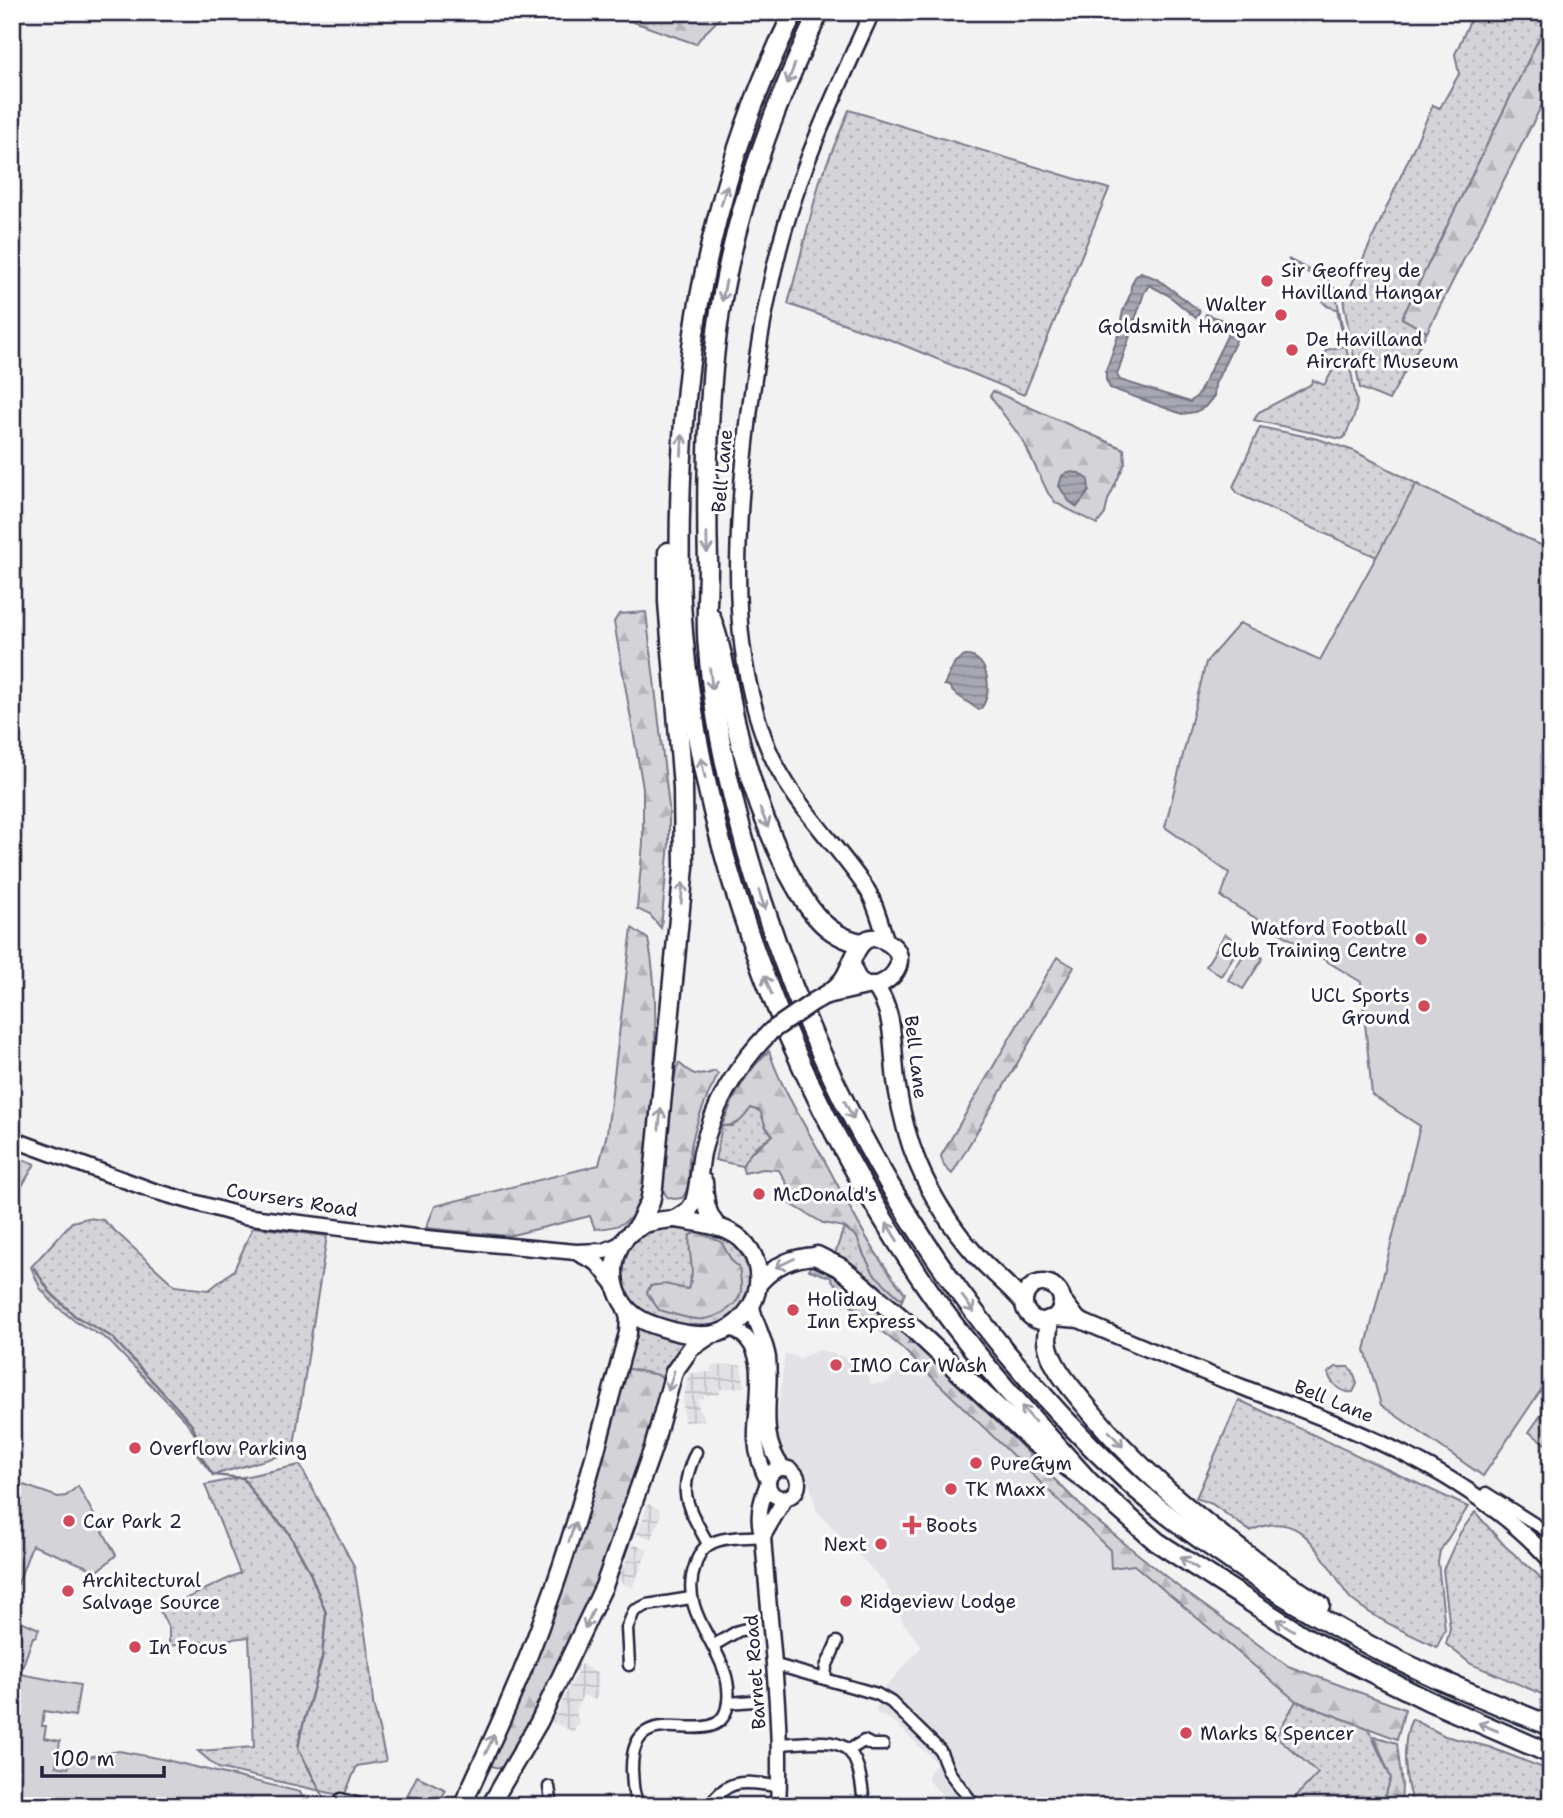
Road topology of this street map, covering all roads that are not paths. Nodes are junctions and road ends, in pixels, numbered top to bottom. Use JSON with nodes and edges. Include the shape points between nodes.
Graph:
{"nodes":[{"id":1,"x":794,"y":12,"type":"edge"},
{"id":2,"x":819,"y":12,"type":"edge"},
{"id":3,"x":872,"y":12,"type":"edge"},
{"id":4,"x":679,"y":508,"type":"junction"},
{"id":5,"x":708,"y":611,"type":"junction"},
{"id":6,"x":877,"y":917,"type":"junction"},
{"id":7,"x":862,"y":942,"type":"junction"},
{"id":8,"x":887,"y":942,"type":"junction"},
{"id":9,"x":852,"y":962,"type":"junction"},
{"id":10,"x":894,"y":975,"type":"junction"},
{"id":11,"x":872,"y":985,"type":"junction"},
{"id":12,"x":820,"y":999,"type":"junction"},
{"id":13,"x":888,"y":1008,"type":"junction"},
{"id":14,"x":12,"y":1139,"type":"edge"},
{"id":15,"x":702,"y":1155,"type":"junction"},
{"id":16,"x":675,"y":1219,"type":"junction"},
{"id":17,"x":638,"y":1227,"type":"junction"},
{"id":18,"x":719,"y":1228,"type":"junction"},
{"id":19,"x":621,"y":1244,"type":"junction"},
{"id":20,"x":576,"y":1252,"type":"junction"},
{"id":21,"x":817,"y":1256,"type":"joint"},
{"id":22,"x":759,"y":1283,"type":"junction"},
{"id":23,"x":614,"y":1284,"type":"junction"},
{"id":24,"x":1010,"y":1286,"type":"junction"},
{"id":25,"x":1031,"y":1286,"type":"junction"},
{"id":26,"x":1062,"y":1298,"type":"junction"},
{"id":27,"x":1024,"y":1303,"type":"junction"},
{"id":28,"x":625,"y":1306,"type":"junction"},
{"id":29,"x":752,"y":1307,"type":"junction"},
{"id":30,"x":1052,"y":1319,"type":"junction"},
{"id":31,"x":1079,"y":1320,"type":"junction"},
{"id":32,"x":731,"y":1328,"type":"junction"},
{"id":33,"x":709,"y":1336,"type":"junction"},
{"id":34,"x":696,"y":1452,"type":"dead end"},
{"id":35,"x":783,"y":1468,"type":"junction"},
{"id":36,"x":768,"y":1482,"type":"junction"},
{"id":37,"x":1090,"y":1483,"type":"junction"},
{"id":38,"x":1486,"y":1493,"type":"dead end"},
{"id":39,"x":785,"y":1498,"type":"junction"},
{"id":40,"x":1551,"y":1534,"type":"edge"},
{"id":41,"x":763,"y":1536,"type":"junction"},
{"id":42,"x":708,"y":1544,"type":"junction"},
{"id":43,"x":1551,"y":1561,"type":"edge"},
{"id":44,"x":691,"y":1598,"type":"junction"},
{"id":45,"x":750,"y":1628,"type":"dead end"},
{"id":46,"x":837,"y":1642,"type":"dead end"},
{"id":47,"x":714,"y":1645,"type":"junction"},
{"id":48,"x":1370,"y":1645,"type":"junction"},
{"id":49,"x":629,"y":1665,"type":"dead end"},
{"id":50,"x":776,"y":1665,"type":"junction"},
{"id":51,"x":825,"y":1679,"type":"junction"},
{"id":52,"x":754,"y":1701,"type":"dead end"},
{"id":53,"x":728,"y":1703,"type":"junction"},
{"id":54,"x":1551,"y":1726,"type":"edge"},
{"id":55,"x":779,"y":1744,"type":"junction"},
{"id":56,"x":884,"y":1745,"type":"dead end"},
{"id":57,"x":849,"y":1750,"type":"junction"},
{"id":58,"x":1551,"y":1754,"type":"edge"},
{"id":59,"x":779,"y":1786,"type":"junction"},
{"id":60,"x":549,"y":1787,"type":"dead end"},
{"id":61,"x":341,"y":1799,"type":"dead end"},
{"id":62,"x":637,"y":1805,"type":"edge"},
{"id":63,"x":367,"y":1806,"type":"edge"},
{"id":64,"x":462,"y":1806,"type":"edge"},
{"id":65,"x":490,"y":1806,"type":"edge"},
{"id":66,"x":552,"y":1806,"type":"edge"},
{"id":67,"x":709,"y":1806,"type":"edge"},
{"id":68,"x":778,"y":1806,"type":"edge"},
{"id":69,"x":864,"y":1806,"type":"edge"},
{"id":70,"x":975,"y":1806,"type":"edge"}],
"edges":[{"from":4,"to":1,"type":"highway","one_way":true,"via":[[686,382],[713,236],[746,124]]},
{"from":2,"to":5,"type":"highway","one_way":true,"via":[[749,190],[717,330],[706,503]]},
{"from":3,"to":6,"type":"main road","name":"Bell Lane","via":[[831,102],[780,247],[753,380],[737,576],[750,696],[766,744],[799,803],[866,888]]},
{"from":17,"to":4,"type":"highway","one_way":true,"via":[[653,1187],[684,867],[667,557]]},
{"from":37,"to":4,"type":"highway","one_way":true,"via":[[1000,1382],[926,1286],[857,1174],[789,1035],[730,874],[701,756],[684,637]]},
{"from":5,"to":7,"type":"highway","one_way":true,"via":[[721,644],[748,772],[783,861],[817,920],[850,941]]},
{"from":5,"to":48,"type":"highway","one_way":true,"via":[[707,644],[725,763],[762,902],[822,1056],[904,1212],[1000,1346],[1063,1419],[1128,1482],[1272,1590]]},
{"from":6,"to":7,"type":"main road"},
{"from":6,"to":8,"type":"main road","name":"Bell Lane"},
{"from":7,"to":8,"type":"main road"},
{"from":7,"to":9,"type":"main road"},
{"from":8,"to":10,"type":"main road","via":[[897,954]]},
{"from":9,"to":11,"type":"main road","via":[[856,976]]},
{"from":9,"to":12,"type":"main road","via":[[840,983]]},
{"from":10,"to":11,"type":"main road","via":[[883,984]]},
{"from":10,"to":13,"type":"main road","name":"Bell Lane"},
{"from":11,"to":12,"type":"main road"},
{"from":11,"to":13,"type":"main road","name":"Bell Lane"},
{"from":12,"to":15,"type":"main road","bridge":true,"via":[[771,1031],[753,1049],[723,1092]]},
{"from":13,"to":24,"type":"main road","name":"Bell Lane","via":[[897,1086],[918,1163],[950,1223]]},
{"from":14,"to":20,"type":"main road","name":"Coursers Road","via":[[153,1191],[243,1216]]},
{"from":15,"to":16,"type":"main road","via":[[694,1202]]},
{"from":15,"to":18,"type":"main road","via":[[706,1208]]},
{"from":16,"to":17,"type":"main road"},
{"from":16,"to":18,"type":"main road"},
{"from":17,"to":19,"type":"main road"},
{"from":18,"to":22,"type":"main road","via":[[740,1238],[752,1253]]},
{"from":19,"to":20,"type":"main road","name":"Coursers Road","via":[[604,1251]]},
{"from":19,"to":23,"type":"main road","via":[[613,1269]]},
{"from":20,"to":23,"type":"main road","name":"Coursers Road","via":[[597,1263]]},
{"from":21,"to":22,"type":"main road","one_way":true,"via":[[785,1262]]},
{"from":21,"to":37,"type":"highway","via":[[863,1286],[1034,1442]]},
{"from":22,"to":29,"type":"main road"},
{"from":23,"to":28,"type":"main road"},
{"from":24,"to":25,"type":"main road"},
{"from":24,"to":27,"type":"main road","name":"Bell Lane"},
{"from":25,"to":26,"type":"main road","via":[[1047,1283]]},
{"from":25,"to":27,"type":"main road"},
{"from":26,"to":30,"type":"main road","via":[[1061,1309]]},
{"from":26,"to":31,"type":"main road"},
{"from":27,"to":30,"type":"main road","via":[[1032,1318]]},
{"from":28,"to":33,"type":"main road","via":[[657,1327]]},
{"from":64,"to":28,"type":"main road","one_way":true,"via":[[547,1609],[578,1515],[628,1333]]},
{"from":29,"to":32,"type":"main road"},
{"from":29,"to":35,"type":"main road","via":[[768,1362],[769,1444]]},
{"from":30,"to":31,"type":"main road","name":"Bell Lane"},
{"from":30,"to":48,"type":"highway","one_way":true,"via":[[1047,1343],[1058,1368],[1131,1455],[1192,1513]]},
{"from":31,"to":43,"type":"main road","name":"Bell Lane","via":[[1352,1429],[1429,1466],[1482,1501]]},
{"from":32,"to":33,"type":"main road"},
{"from":32,"to":36,"type":"main road","via":[[748,1338],[756,1350],[756,1443]]},
{"from":33,"to":65,"type":"main road","one_way":true,"via":[[691,1348],[674,1372],[604,1586],[538,1722]]},
{"from":34,"to":42,"type":"street","via":[[685,1491]]},
{"from":35,"to":36,"type":"main road"},
{"from":35,"to":39,"type":"main road","via":[[791,1471],[797,1482],[795,1491]]},
{"from":36,"to":39,"type":"main road","via":[[771,1493]]},
{"from":36,"to":41,"type":"main road","name":"Barnet Road","via":[[759,1519]]},
{"from":58,"to":37,"type":"highway","one_way":true,"via":[[1429,1702],[1302,1635],[1157,1542]]},
{"from":38,"to":40,"type":"street"},
{"from":39,"to":41,"type":"main road"},
{"from":41,"to":42,"type":"street"},
{"from":41,"to":50,"type":"main road","name":"Barnet Road"},
{"from":42,"to":44,"type":"street","via":[[692,1573]]},
{"from":44,"to":47,"type":"street","via":[[698,1621]]},
{"from":44,"to":49,"type":"street","via":[[648,1604],[634,1611],[627,1628]]},
{"from":45,"to":47,"type":"street"},
{"from":46,"to":51,"type":"street"},
{"from":47,"to":53,"type":"street","via":[[726,1678]]},
{"from":48,"to":54,"type":"highway"},
{"from":50,"to":51,"type":"street"},
{"from":50,"to":55,"type":"main road","name":"Barnet Road"},
{"from":51,"to":70,"type":"street","via":[[891,1702],[940,1750],[949,1772]]},
{"from":52,"to":53,"type":"street"},
{"from":53,"to":62,"type":"street","via":[[721,1717],[705,1728],[654,1727],[640,1736],[632,1758]]},
{"from":55,"to":57,"type":"street","via":[[832,1741]]},
{"from":55,"to":59,"type":"main road","name":"Barnet Road"},
{"from":56,"to":57,"type":"street","via":[[864,1741]]},
{"from":57,"to":69,"type":"street","via":[[860,1776]]},
{"from":59,"to":67,"type":"street","via":[[730,1785],[719,1791]]},
{"from":59,"to":68,"type":"main road","name":"Barnet Road"},
{"from":60,"to":66,"type":"street"},
{"from":61,"to":63,"type":"street"}]}
